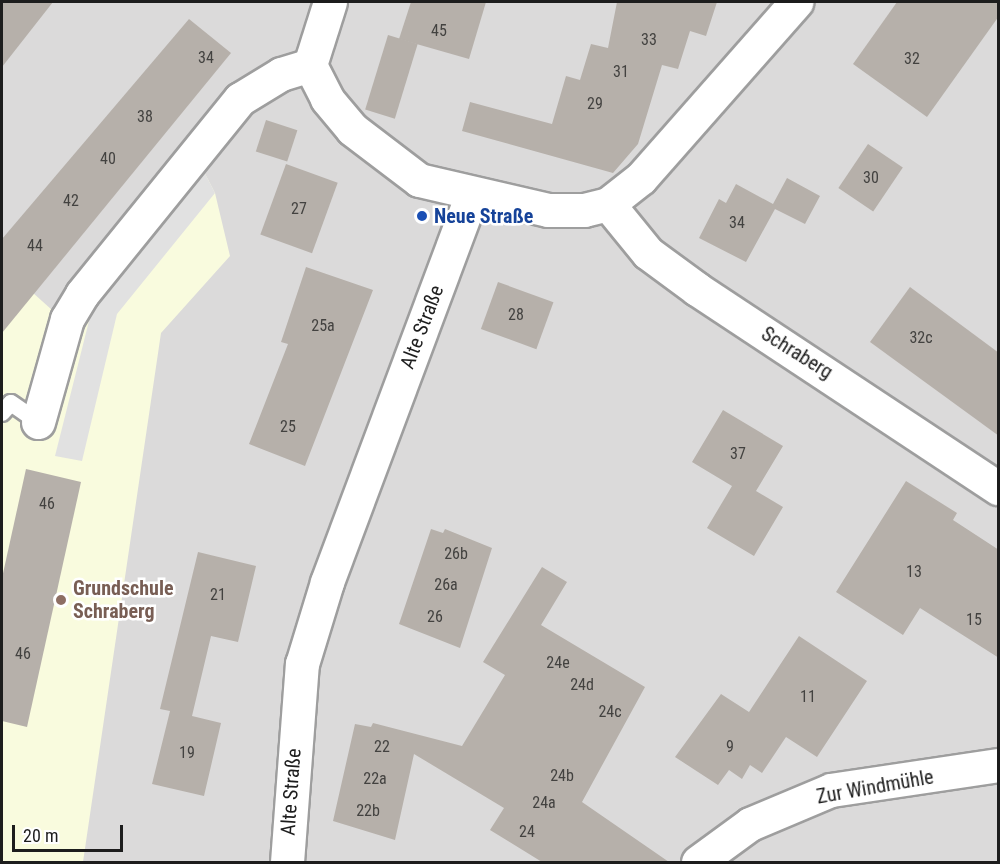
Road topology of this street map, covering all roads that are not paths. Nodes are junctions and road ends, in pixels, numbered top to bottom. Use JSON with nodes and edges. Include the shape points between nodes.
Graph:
{"nodes":[{"id":1,"x":316,"y":2,"type":"edge"},
{"id":2,"x":330,"y":2,"type":"edge"},
{"id":3,"x":796,"y":2,"type":"edge"},
{"id":4,"x":310,"y":65,"type":"junction"},
{"id":5,"x":472,"y":195,"type":"junction"},
{"id":6,"x":608,"y":204,"type":"junction"},
{"id":7,"x":2,"y":413,"type":"edge"},
{"id":8,"x":38,"y":422,"type":"joint"},
{"id":9,"x":999,"y":488,"type":"edge"},
{"id":10,"x":999,"y":765,"type":"edge"},
{"id":11,"x":287,"y":862,"type":"edge"},
{"id":12,"x":698,"y":862,"type":"edge"}],
"edges":[{"from":1,"to":4,"type":"street"},
{"from":2,"to":4,"type":"street"},
{"from":3,"to":6,"type":"street","via":[[640,178]]},
{"from":4,"to":5,"type":"street","via":[[327,99],[382,157],[418,180]]},
{"from":4,"to":8,"type":"street","via":[[281,74],[240,99],[82,294],[67,319]]},
{"from":5,"to":6,"type":"street","via":[[548,210]]},
{"from":5,"to":11,"type":"street","name":"Alte Straße","via":[[327,582],[302,664]]},
{"from":6,"to":9,"type":"street","name":"Schraberg","via":[[648,253],[697,290]]},
{"from":7,"to":8,"type":"lane","via":[[10,403]]},
{"from":10,"to":12,"type":"street","name":"Zur Windmühle","via":[[831,790],[750,824]]}]}
